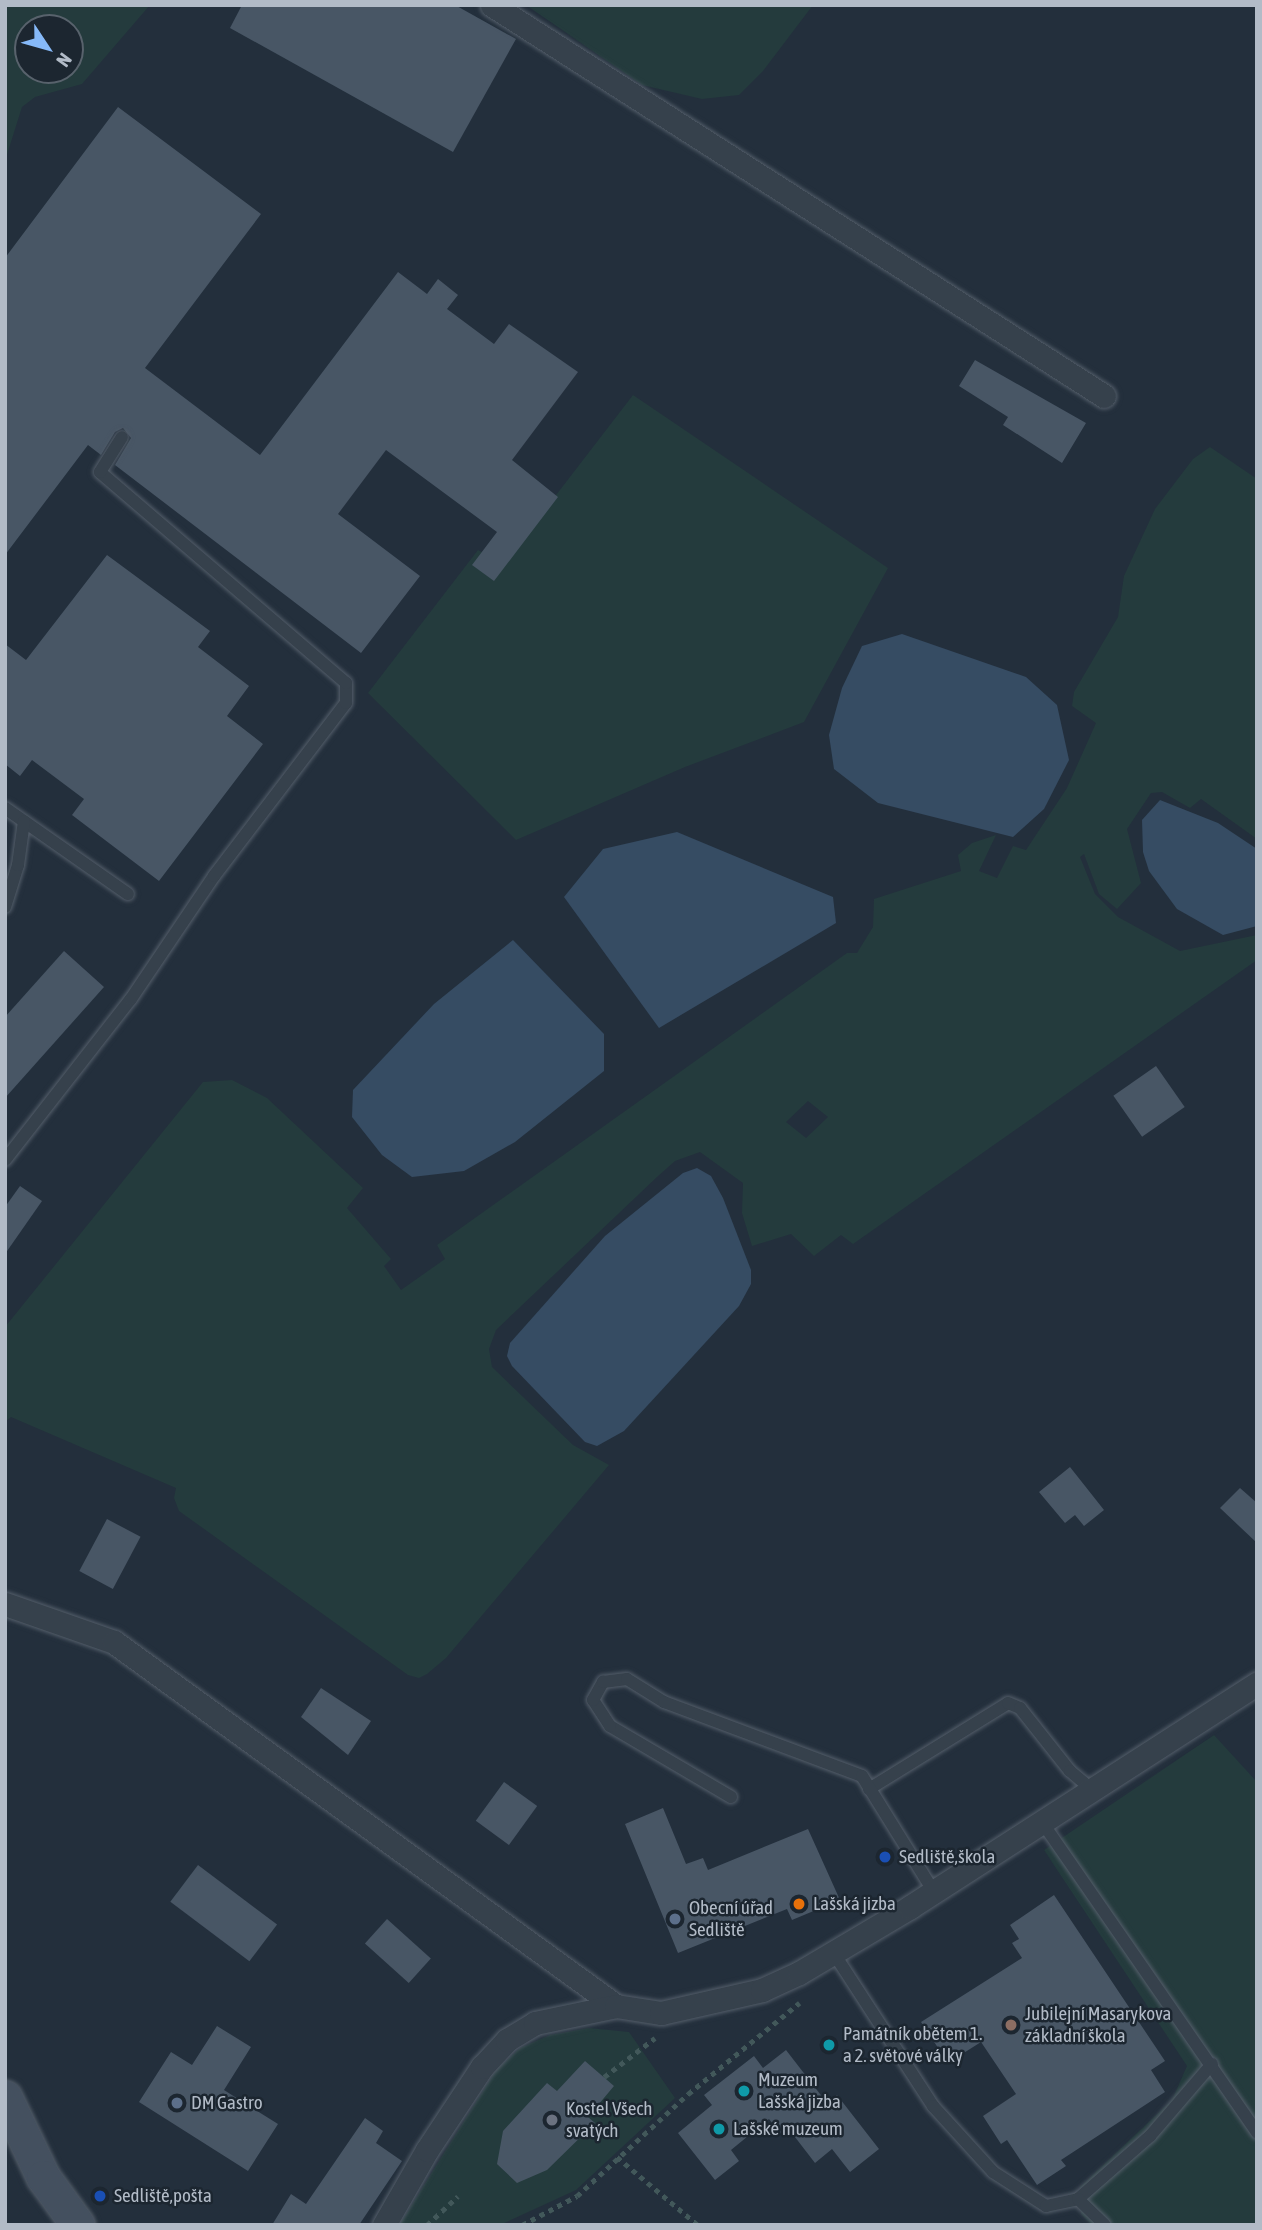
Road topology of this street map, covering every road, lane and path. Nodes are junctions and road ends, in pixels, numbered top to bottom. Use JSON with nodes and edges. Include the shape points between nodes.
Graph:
{"nodes":[{"id":1,"x":492,"y":5,"type":"edge"},
{"id":2,"x":1104,"y":396,"type":"dead end"},
{"id":3,"x":122,"y":437,"type":"dead end"},
{"id":4,"x":5,"y":808,"type":"edge"},
{"id":5,"x":24,"y":821,"type":"junction"},
{"id":6,"x":128,"y":894,"type":"dead end"},
{"id":7,"x":5,"y":907,"type":"edge"},
{"id":8,"x":5,"y":1160,"type":"edge"},
{"id":9,"x":5,"y":1604,"type":"edge"},
{"id":10,"x":1257,"y":1683,"type":"edge"},
{"id":11,"x":869,"y":1789,"type":"junction"},
{"id":12,"x":1093,"y":1790,"type":"junction"},
{"id":13,"x":731,"y":1797,"type":"dead end"},
{"id":14,"x":1042,"y":1822,"type":"junction"},
{"id":15,"x":934,"y":1892,"type":"junction"},
{"id":16,"x":833,"y":1952,"type":"junction"},
{"id":17,"x":805,"y":1998,"type":"dead end"},
{"id":18,"x":616,"y":2006,"type":"junction"},
{"id":19,"x":661,"y":2013,"type":"junction"},
{"id":20,"x":1212,"y":2064,"type":"junction"},
{"id":21,"x":604,"y":2077,"type":"dead end"},
{"id":22,"x":5,"y":2097,"type":"edge"},
{"id":23,"x":1257,"y":2133,"type":"edge"},
{"id":24,"x":617,"y":2157,"type":"junction"},
{"id":25,"x":458,"y":2196,"type":"dead end"},
{"id":26,"x":1078,"y":2199,"type":"junction"},
{"id":27,"x":78,"y":2225,"type":"edge"},
{"id":28,"x":384,"y":2225,"type":"edge"},
{"id":29,"x":426,"y":2225,"type":"edge"},
{"id":30,"x":522,"y":2225,"type":"edge"},
{"id":31,"x":698,"y":2225,"type":"edge"},
{"id":32,"x":1105,"y":2225,"type":"edge"}],
"edges":[{"from":1,"to":2,"type":"street"},
{"from":3,"to":8,"type":"lane","via":[[100,472],[346,683],[346,703],[214,876],[131,999]]},
{"from":4,"to":5,"type":"lane"},
{"from":5,"to":6,"type":"lane"},
{"from":5,"to":7,"type":"lane"},
{"from":9,"to":18,"type":"street","via":[[114,1642]]},
{"from":10,"to":12,"type":"street"},
{"from":11,"to":12,"type":"lane","via":[[1008,1703],[1020,1708],[1070,1771]]},
{"from":11,"to":13,"type":"lane","via":[[862,1776],[664,1702],[627,1679],[603,1682],[593,1700],[610,1726]]},
{"from":11,"to":15,"type":"lane"},
{"from":12,"to":14,"type":"street"},
{"from":14,"to":15,"type":"street"},
{"from":14,"to":20,"type":"lane"},
{"from":15,"to":16,"type":"street"},
{"from":16,"to":19,"type":"street","via":[[762,1990]]},
{"from":16,"to":26,"type":"lane","via":[[933,2106],[993,2172],[1046,2206]]},
{"from":17,"to":24,"type":"path"},
{"from":18,"to":19,"type":"street"},
{"from":18,"to":28,"type":"street","via":[[535,2023],[507,2040],[440,2129]]},
{"from":19,"to":21,"type":"path","via":[[654,2043]]},
{"from":20,"to":23,"type":"lane"},
{"from":20,"to":26,"type":"lane","via":[[1150,2136]]},
{"from":22,"to":27,"type":"main road","via":[[43,2177]]},
{"from":24,"to":30,"type":"path","via":[[577,2196]]},
{"from":24,"to":31,"type":"path"},
{"from":25,"to":29,"type":"path"},
{"from":26,"to":32,"type":"lane"}]}
